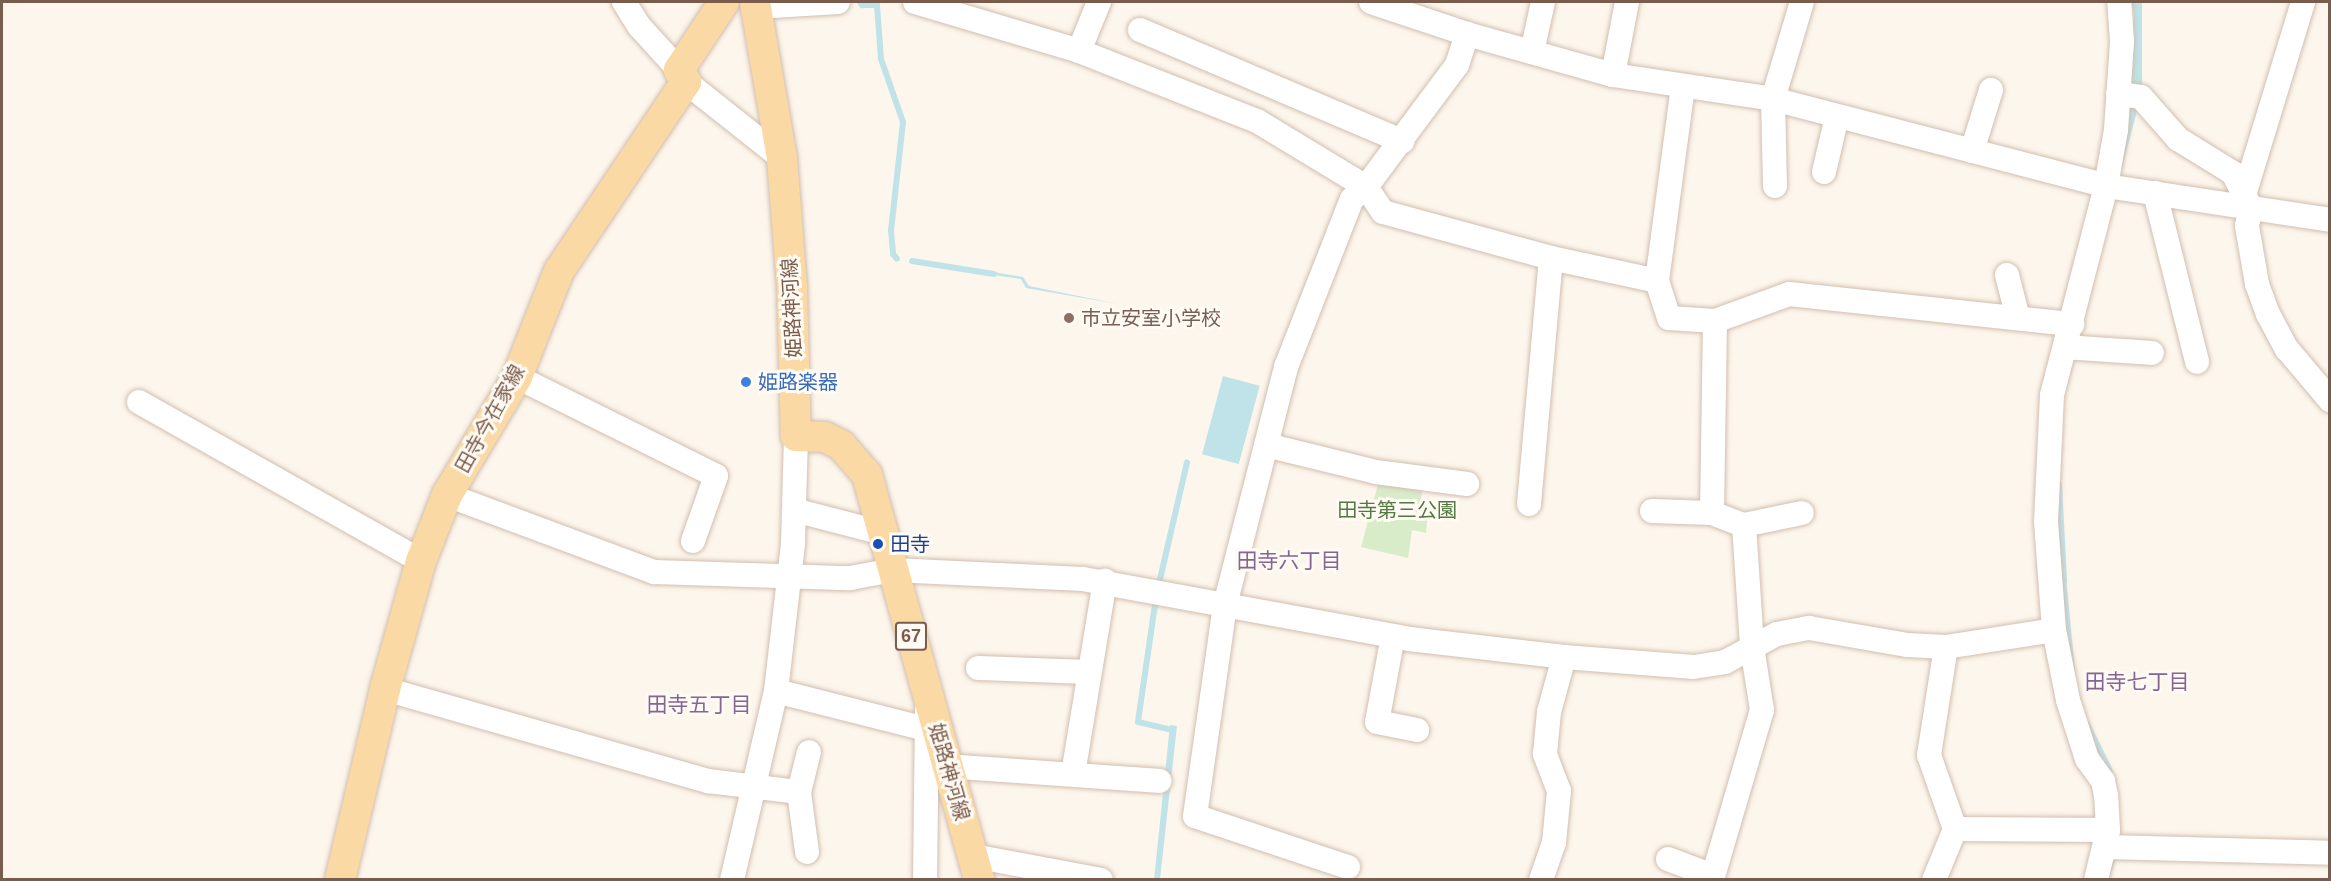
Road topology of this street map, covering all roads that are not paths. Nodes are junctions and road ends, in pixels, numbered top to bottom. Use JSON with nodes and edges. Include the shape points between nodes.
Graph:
{"nodes":[{"id":1,"x":624,"y":2,"type":"edge"},
{"id":2,"x":724,"y":2,"type":"edge"},
{"id":3,"x":838,"y":2,"type":"edge"},
{"id":4,"x":915,"y":2,"type":"edge"},
{"id":5,"x":1099,"y":2,"type":"edge"},
{"id":6,"x":1371,"y":2,"type":"edge"},
{"id":7,"x":1543,"y":2,"type":"edge"},
{"id":8,"x":1628,"y":2,"type":"edge"},
{"id":9,"x":1802,"y":2,"type":"edge"},
{"id":10,"x":2119,"y":2,"type":"edge"},
{"id":11,"x":2303,"y":2,"type":"edge"},
{"id":12,"x":756,"y":4,"type":"edge"},
{"id":13,"x":961,"y":7,"type":"edge"},
{"id":14,"x":1140,"y":30,"type":"dead end"},
{"id":15,"x":1467,"y":34,"type":"junction"},
{"id":16,"x":1079,"y":51,"type":"junction"},
{"id":17,"x":1532,"y":52,"type":"junction"},
{"id":18,"x":1613,"y":75,"type":"junction"},
{"id":19,"x":682,"y":76,"type":"junction"},
{"id":20,"x":1683,"y":86,"type":"junction"},
{"id":21,"x":1991,"y":90,"type":"dead end"},
{"id":22,"x":2130,"y":95,"type":"junction"},
{"id":23,"x":1773,"y":99,"type":"junction"},
{"id":24,"x":1837,"y":116,"type":"junction"},
{"id":25,"x":1402,"y":141,"type":"junction"},
{"id":26,"x":1972,"y":151,"type":"junction"},
{"id":27,"x":782,"y":158,"type":"junction"},
{"id":28,"x":1824,"y":172,"type":"dead end"},
{"id":29,"x":1775,"y":186,"type":"dead end"},
{"id":30,"x":1366,"y":187,"type":"junction"},
{"id":31,"x":2113,"y":187,"type":"junction"},
{"id":32,"x":2155,"y":193,"type":"junction"},
{"id":33,"x":2248,"y":200,"type":"junction"},
{"id":34,"x":2330,"y":220,"type":"edge"},
{"id":35,"x":1551,"y":258,"type":"junction"},
{"id":36,"x":2007,"y":275,"type":"dead end"},
{"id":37,"x":1658,"y":281,"type":"junction"},
{"id":38,"x":2018,"y":318,"type":"junction"},
{"id":39,"x":1715,"y":321,"type":"junction"},
{"id":40,"x":2072,"y":340,"type":"junction"},
{"id":41,"x":2152,"y":353,"type":"dead end"},
{"id":42,"x":2197,"y":362,"type":"dead end"},
{"id":43,"x":517,"y":377,"type":"junction"},
{"id":44,"x":2330,"y":400,"type":"edge"},
{"id":45,"x":139,"y":402,"type":"dead end"},
{"id":46,"x":796,"y":436,"type":"junction"},
{"id":47,"x":1266,"y":445,"type":"junction"},
{"id":48,"x":1467,"y":484,"type":"dead end"},
{"id":49,"x":447,"y":495,"type":"junction"},
{"id":50,"x":1530,"y":504,"type":"dead end"},
{"id":51,"x":794,"y":510,"type":"junction"},
{"id":52,"x":1652,"y":511,"type":"dead end"},
{"id":53,"x":1712,"y":513,"type":"junction"},
{"id":54,"x":1802,"y":513,"type":"dead end"},
{"id":55,"x":1744,"y":525,"type":"junction"},
{"id":56,"x":883,"y":533,"type":"junction"},
{"id":57,"x":693,"y":541,"type":"dead end"},
{"id":58,"x":421,"y":561,"type":"junction"},
{"id":59,"x":893,"y":570,"type":"junction"},
{"id":60,"x":790,"y":576,"type":"junction"},
{"id":61,"x":1105,"y":581,"type":"junction"},
{"id":62,"x":1226,"y":605,"type":"junction"},
{"id":63,"x":2054,"y":630,"type":"junction"},
{"id":64,"x":1393,"y":636,"type":"junction"},
{"id":65,"x":1752,"y":647,"type":"junction"},
{"id":66,"x":1946,"y":647,"type":"junction"},
{"id":67,"x":1564,"y":657,"type":"junction"},
{"id":68,"x":978,"y":668,"type":"dead end"},
{"id":69,"x":1089,"y":672,"type":"junction"},
{"id":70,"x":385,"y":689,"type":"junction"},
{"id":71,"x":776,"y":692,"type":"junction"},
{"id":72,"x":928,"y":698,"type":"junction"},
{"id":73,"x":926,"y":729,"type":"junction"},
{"id":74,"x":1416,"y":730,"type":"dead end"},
{"id":75,"x":809,"y":752,"type":"dead end"},
{"id":76,"x":947,"y":766,"type":"junction"},
{"id":77,"x":1073,"y":774,"type":"junction"},
{"id":78,"x":1159,"y":781,"type":"dead end"},
{"id":79,"x":756,"y":787,"type":"junction"},
{"id":80,"x":800,"y":792,"type":"junction"},
{"id":81,"x":1955,"y":829,"type":"junction"},
{"id":82,"x":2113,"y":841,"type":"junction"},
{"id":83,"x":807,"y":852,"type":"dead end"},
{"id":84,"x":2330,"y":853,"type":"edge"},
{"id":85,"x":1668,"y":859,"type":"dead end"},
{"id":86,"x":1348,"y":867,"type":"dead end"},
{"id":87,"x":976,"y":868,"type":"edge"},
{"id":88,"x":1942,"y":876,"type":"edge"},
{"id":89,"x":1713,"y":878,"type":"edge"},
{"id":90,"x":339,"y":879,"type":"edge"},
{"id":91,"x":732,"y":879,"type":"edge"},
{"id":92,"x":925,"y":879,"type":"edge"},
{"id":93,"x":1101,"y":879,"type":"edge"},
{"id":94,"x":1541,"y":879,"type":"edge"},
{"id":95,"x":2096,"y":879,"type":"edge"}],
"edges":[{"from":1,"to":19,"type":"street"},
{"from":2,"to":19,"type":"main road","name":"田寺今在家線"},
{"from":3,"to":12,"type":"street"},
{"from":4,"to":13,"type":"street"},
{"from":5,"to":16,"type":"street"},
{"from":6,"to":15,"type":"street"},
{"from":7,"to":17,"type":"street"},
{"from":8,"to":18,"type":"street"},
{"from":9,"to":23,"type":"street"},
{"from":10,"to":22,"type":"street"},
{"from":11,"to":33,"type":"street"},
{"from":12,"to":27,"type":"main road","name":"姫路神河線"},
{"from":13,"to":16,"type":"street"},
{"from":14,"to":25,"type":"street","via":[[1206,45],[1309,89]]},
{"from":15,"to":17,"type":"street"},
{"from":15,"to":25,"type":"street","via":[[1457,65]]},
{"from":16,"to":30,"type":"street","via":[[1257,121]]},
{"from":17,"to":18,"type":"street"},
{"from":18,"to":20,"type":"street"},
{"from":19,"to":27,"type":"street"},
{"from":19,"to":43,"type":"main road","name":"田寺今在家線","via":[[559,271]]},
{"from":20,"to":23,"type":"street"},
{"from":20,"to":37,"type":"street"},
{"from":21,"to":26,"type":"street"},
{"from":22,"to":31,"type":"street"},
{"from":22,"to":33,"type":"street","via":[[2178,139],[2233,173]]},
{"from":23,"to":24,"type":"street"},
{"from":23,"to":29,"type":"street"},
{"from":24,"to":26,"type":"street"},
{"from":24,"to":28,"type":"street"},
{"from":25,"to":30,"type":"street"},
{"from":26,"to":31,"type":"street"},
{"from":27,"to":46,"type":"main road","name":"姫路神河線","via":[[792,288]]},
{"from":30,"to":35,"type":"street","via":[[1383,212]]},
{"from":30,"to":47,"type":"street","via":[[1352,199],[1286,367]]},
{"from":31,"to":32,"type":"street"},
{"from":31,"to":40,"type":"street"},
{"from":32,"to":33,"type":"street"},
{"from":32,"to":42,"type":"street"},
{"from":33,"to":34,"type":"street"},
{"from":33,"to":44,"type":"street","via":[[2247,226],[2257,285],[2268,314],[2287,349]]},
{"from":35,"to":37,"type":"street"},
{"from":35,"to":50,"type":"street"},
{"from":36,"to":38,"type":"street"},
{"from":37,"to":39,"type":"street","via":[[1669,318]]},
{"from":38,"to":39,"type":"street","via":[[1789,294]]},
{"from":38,"to":40,"type":"street"},
{"from":39,"to":53,"type":"street"},
{"from":40,"to":41,"type":"street"},
{"from":40,"to":63,"type":"street","via":[[2052,395],[2046,522]]},
{"from":43,"to":49,"type":"main road","name":"田寺今在家線"},
{"from":43,"to":57,"type":"street","via":[[716,476]]},
{"from":45,"to":58,"type":"street"},
{"from":46,"to":51,"type":"street"},
{"from":46,"to":56,"type":"main road","name":"姫路神河線","number":"67","via":[[825,437],[841,445],[857,461],[867,475]]},
{"from":47,"to":48,"type":"street","via":[[1376,472]]},
{"from":47,"to":62,"type":"street"},
{"from":49,"to":58,"type":"main road","name":"田寺今在家線"},
{"from":49,"to":60,"type":"street","via":[[654,572]]},
{"from":51,"to":56,"type":"street"},
{"from":51,"to":60,"type":"street"},
{"from":52,"to":53,"type":"street"},
{"from":53,"to":55,"type":"street"},
{"from":54,"to":55,"type":"street"},
{"from":55,"to":65,"type":"street"},
{"from":56,"to":59,"type":"main road","name":"姫路神河線","number":"67"},
{"from":58,"to":70,"type":"main road","name":"田寺今在家線"},
{"from":59,"to":60,"type":"street","via":[[850,578]]},
{"from":59,"to":61,"type":"street"},
{"from":59,"to":72,"type":"main road","name":"姫路神河線","number":"67"},
{"from":60,"to":71,"type":"street"},
{"from":61,"to":62,"type":"street"},
{"from":61,"to":69,"type":"street"},
{"from":62,"to":64,"type":"street"},
{"from":62,"to":86,"type":"street","via":[[1195,816]]},
{"from":63,"to":66,"type":"street"},
{"from":63,"to":82,"type":"street","via":[[2071,710],[2087,759],[2103,781]]},
{"from":64,"to":67,"type":"street"},
{"from":64,"to":74,"type":"street","via":[[1377,722]]},
{"from":65,"to":66,"type":"street","via":[[1777,634],[1809,628],[1907,645]]},
{"from":65,"to":67,"type":"street","via":[[1725,662],[1694,667]]},
{"from":65,"to":89,"type":"street","via":[[1762,710]]},
{"from":66,"to":81,"type":"street","via":[[1929,755]]},
{"from":67,"to":94,"type":"street","via":[[1549,712],[1545,754],[1559,791],[1554,843]]},
{"from":68,"to":69,"type":"street"},
{"from":69,"to":77,"type":"street"},
{"from":70,"to":79,"type":"street","via":[[708,781]]},
{"from":70,"to":90,"type":"main road","name":"田寺今在家線"},
{"from":71,"to":73,"type":"street"},
{"from":71,"to":79,"type":"street"},
{"from":72,"to":73,"type":"street"},
{"from":72,"to":76,"type":"main road","name":"姫路神河線","number":"67"},
{"from":73,"to":92,"type":"street"},
{"from":75,"to":80,"type":"street"},
{"from":76,"to":77,"type":"street"},
{"from":76,"to":87,"type":"main road","name":"姫路神河線","number":"67"},
{"from":77,"to":78,"type":"street"},
{"from":79,"to":80,"type":"street"},
{"from":79,"to":91,"type":"street"},
{"from":80,"to":83,"type":"street"},
{"from":81,"to":82,"type":"street"},
{"from":81,"to":88,"type":"street"},
{"from":82,"to":84,"type":"street"},
{"from":82,"to":95,"type":"street"},
{"from":85,"to":89,"type":"street"},
{"from":87,"to":93,"type":"street"}]}
